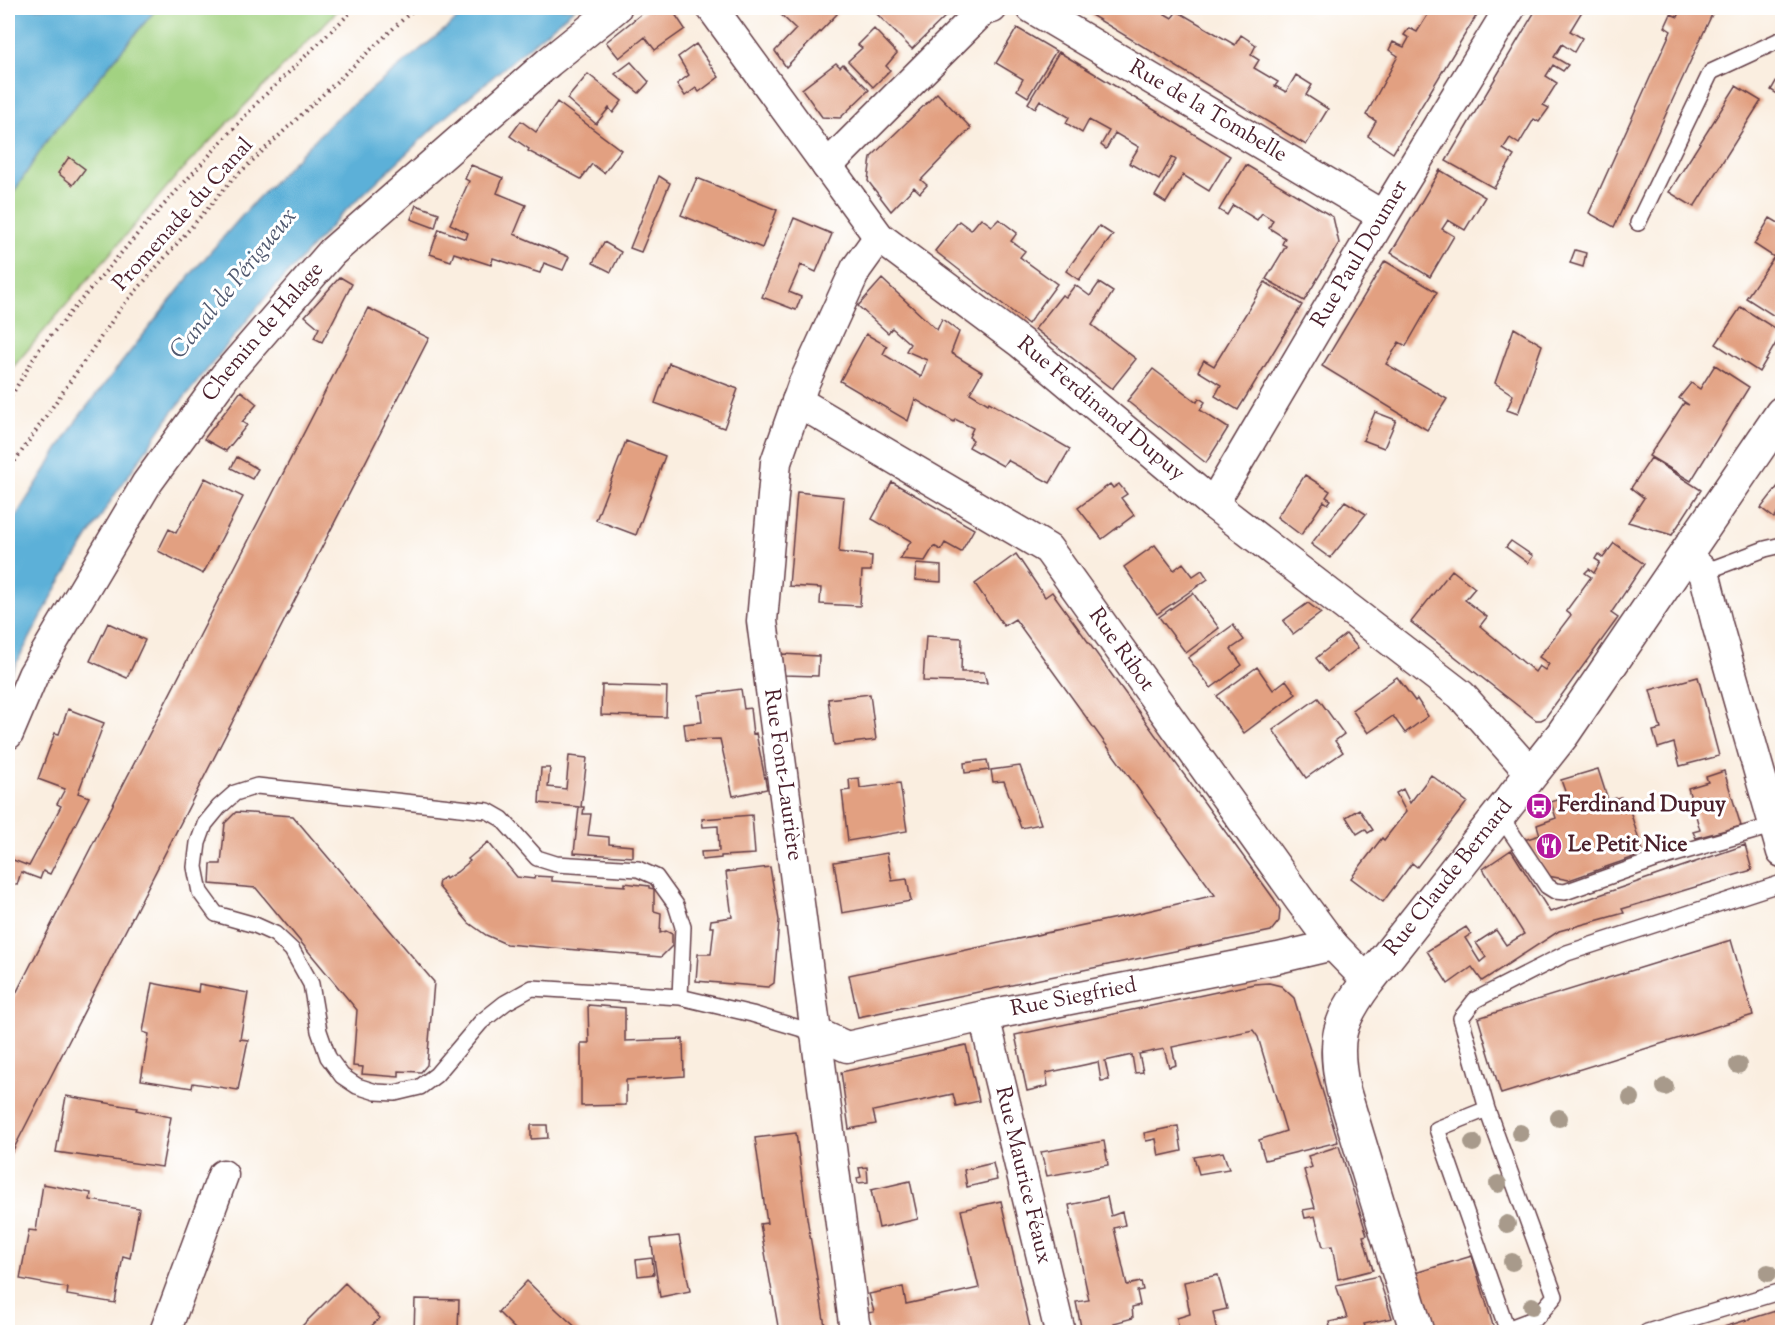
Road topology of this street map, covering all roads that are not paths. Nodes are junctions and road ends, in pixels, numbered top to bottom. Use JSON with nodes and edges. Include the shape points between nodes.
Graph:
{"nodes":[{"id":1,"x":616,"y":8,"type":"edge"},
{"id":2,"x":712,"y":8,"type":"edge"},
{"id":3,"x":992,"y":8,"type":"edge"},
{"id":4,"x":1032,"y":8,"type":"edge"},
{"id":5,"x":1510,"y":8,"type":"edge"},
{"id":6,"x":1782,"y":39,"type":"edge"},
{"id":7,"x":826,"y":166,"type":"junction"},
{"id":8,"x":1383,"y":216,"type":"junction"},
{"id":9,"x":1638,"y":223,"type":"dead end"},
{"id":10,"x":879,"y":237,"type":"junction"},
{"id":11,"x":797,"y":400,"type":"junction"},
{"id":12,"x":1782,"y":413,"type":"edge"},
{"id":13,"x":1213,"y":504,"type":"junction"},
{"id":14,"x":1782,"y":545,"type":"edge"},
{"id":15,"x":1695,"y":564,"type":"junction"},
{"id":16,"x":8,"y":734,"type":"edge"},
{"id":17,"x":1532,"y":771,"type":"junction"},
{"id":18,"x":1499,"y":814,"type":"junction"},
{"id":19,"x":1778,"y":838,"type":"edge"},
{"id":20,"x":1782,"y":883,"type":"edge"},
{"id":21,"x":1333,"y":945,"type":"junction"},
{"id":22,"x":1368,"y":981,"type":"junction"},
{"id":23,"x":680,"y":997,"type":"junction"},
{"id":24,"x":984,"y":1016,"type":"junction"},
{"id":25,"x":816,"y":1033,"type":"junction"},
{"id":26,"x":1487,"y":1108,"type":"junction"},
{"id":27,"x":223,"y":1175,"type":"dead end"},
{"id":28,"x":1782,"y":1291,"type":"edge"},
{"id":29,"x":1508,"y":1331,"type":"edge"},
{"id":30,"x":165,"y":1332,"type":"edge"},
{"id":31,"x":857,"y":1332,"type":"edge"},
{"id":32,"x":1060,"y":1332,"type":"edge"},
{"id":33,"x":1417,"y":1332,"type":"edge"},
{"id":34,"x":1647,"y":1332,"type":"edge"}],
"edges":[{"from":1,"to":16,"type":"street","name":"Chemin de Halage","via":[[332,252],[225,376],[147,483],[33,675]]},
{"from":2,"to":7,"type":"street","name":"Rue Ferdinand Dupuy"},
{"from":3,"to":7,"type":"street","via":[[983,10]]},
{"from":4,"to":8,"type":"street","name":"Rue de la Tombelle"},
{"from":5,"to":8,"type":"street","name":"Rue Paul Doumer"},
{"from":6,"to":9,"type":"lane","via":[[1711,72]]},
{"from":7,"to":10,"type":"street","name":"Rue Ferdinand Dupuy"},
{"from":8,"to":13,"type":"street","name":"Rue Paul Doumer"},
{"from":10,"to":11,"type":"street","name":"Rue Font-Laurière","via":[[856,269]]},
{"from":10,"to":13,"type":"street","name":"Rue Ferdinand Dupuy","via":[[1021,343]]},
{"from":11,"to":21,"type":"street","name":"Rue Ribot","via":[[1048,549]]},
{"from":11,"to":25,"type":"street","name":"Rue Font-Laurière","via":[[776,462],[762,621]]},
{"from":12,"to":15,"type":"main road","name":"Rue Claude Bernard","via":[[1768,431]]},
{"from":13,"to":17,"type":"street","name":"Rue Ferdinand Dupuy","via":[[1461,695]]},
{"from":14,"to":15,"type":"lane"},
{"from":15,"to":17,"type":"main road","name":"Rue Claude Bernard"},
{"from":15,"to":19,"type":"street","via":[[1717,624]]},
{"from":17,"to":18,"type":"main road","name":"Rue Claude Bernard"},
{"from":18,"to":19,"type":"lane","via":[[1548,886],[1565,892],[1658,859]]},
{"from":18,"to":22,"type":"main road","name":"Rue Claude Bernard"},
{"from":20,"to":26,"type":"lane","via":[[1567,953],[1475,1000],[1461,1018]]},
{"from":21,"to":22,"type":"street","name":"Rue Ribot"},
{"from":21,"to":24,"type":"street","name":"Rue Siegfried"},
{"from":22,"to":33,"type":"main road","name":"Rue Claude Bernard","via":[[1345,1015],[1337,1049],[1338,1066]]},
{"from":23,"to":23,"type":"lane","via":[[532,988],[481,1022],[436,1075],[420,1087],[395,1093],[357,1086],[342,1076],[328,1057],[311,984],[292,950],[275,934],[216,914],[200,892],[195,867],[198,843],[205,824],[219,807],[235,793],[257,786],[488,811],[502,819],[537,858],[556,864],[638,869],[656,877],[676,905],[683,927]]},
{"from":23,"to":25,"type":"lane"},
{"from":24,"to":25,"type":"street","name":"Rue Siegfried","via":[[847,1047]]},
{"from":24,"to":32,"type":"street","name":"Rue Maurice Féaux"},
{"from":25,"to":31,"type":"street","name":"Rue Font-Laurière"},
{"from":26,"to":29,"type":"lane","via":[[1555,1296],[1536,1318]]},
{"from":26,"to":29,"type":"lane","via":[[1437,1129]]},
{"from":27,"to":30,"type":"street"},
{"from":28,"to":34,"type":"lane"}]}
